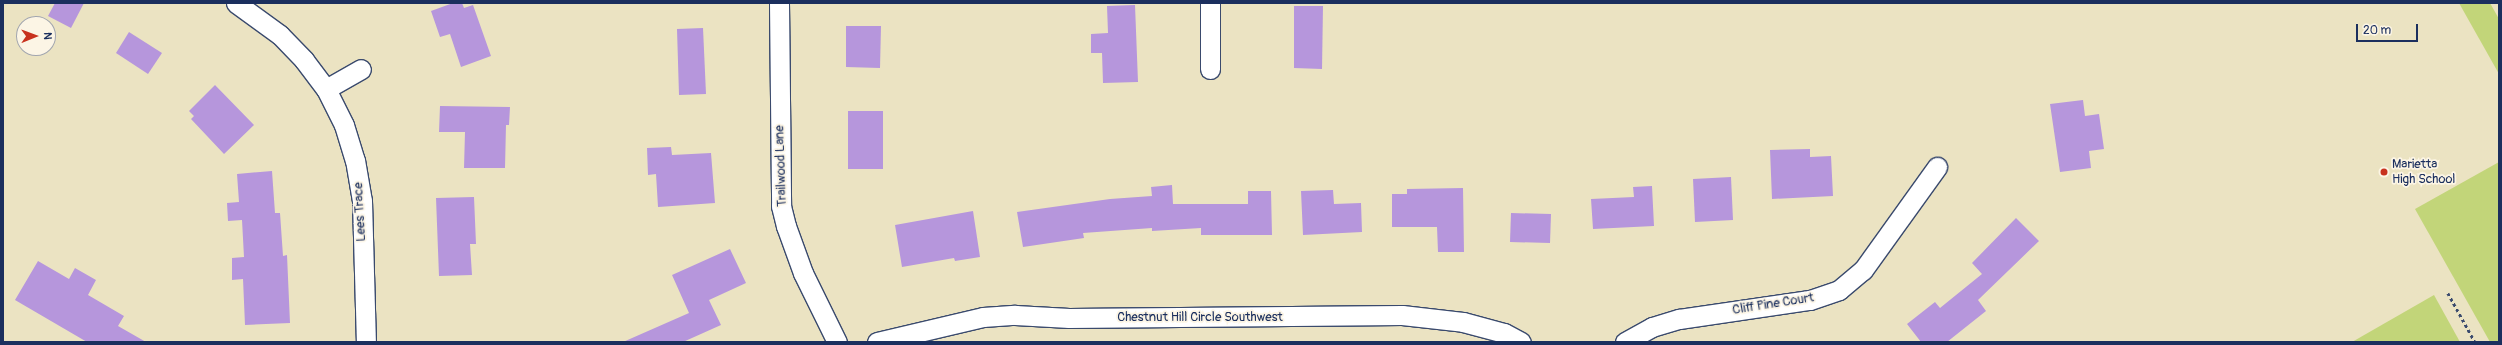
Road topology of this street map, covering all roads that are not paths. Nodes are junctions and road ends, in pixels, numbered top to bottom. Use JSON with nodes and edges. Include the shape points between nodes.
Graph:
{"nodes":[{"id":1,"x":236,"y":3,"type":"edge"},
{"id":2,"x":779,"y":3,"type":"edge"},
{"id":3,"x":1210,"y":3,"type":"edge"},
{"id":4,"x":1210,"y":69,"type":"dead end"},
{"id":5,"x":361,"y":70,"type":"dead end"},
{"id":6,"x":326,"y":89,"type":"junction"},
{"id":7,"x":1937,"y":168,"type":"dead end"},
{"id":8,"x":366,"y":342,"type":"edge"},
{"id":9,"x":837,"y":342,"type":"edge"},
{"id":10,"x":878,"y":342,"type":"edge"},
{"id":11,"x":1521,"y":342,"type":"edge"},
{"id":12,"x":1625,"y":342,"type":"edge"}],
"edges":[{"from":1,"to":6,"type":"street","name":"Lees Trace","via":[[280,35],[304,60]]},
{"from":2,"to":9,"type":"street","name":"Trailwood Lane","via":[[781,206],[801,267]]},
{"from":3,"to":4,"type":"street"},
{"from":5,"to":6,"type":"street"},
{"from":6,"to":8,"type":"street","name":"Lees Trace","via":[[344,126],[355,160],[362,201]]},
{"from":7,"to":12,"type":"street","name":"Cliff Pine Court","via":[[1863,270],[1840,290],[1810,300],[1679,319],[1652,327]]},
{"from":10,"to":11,"type":"street","name":"Chestnut Hill Circle Southwest","via":[[983,317],[1015,315],[1069,318],[1402,315],[1463,322],[1504,333]]}]}
